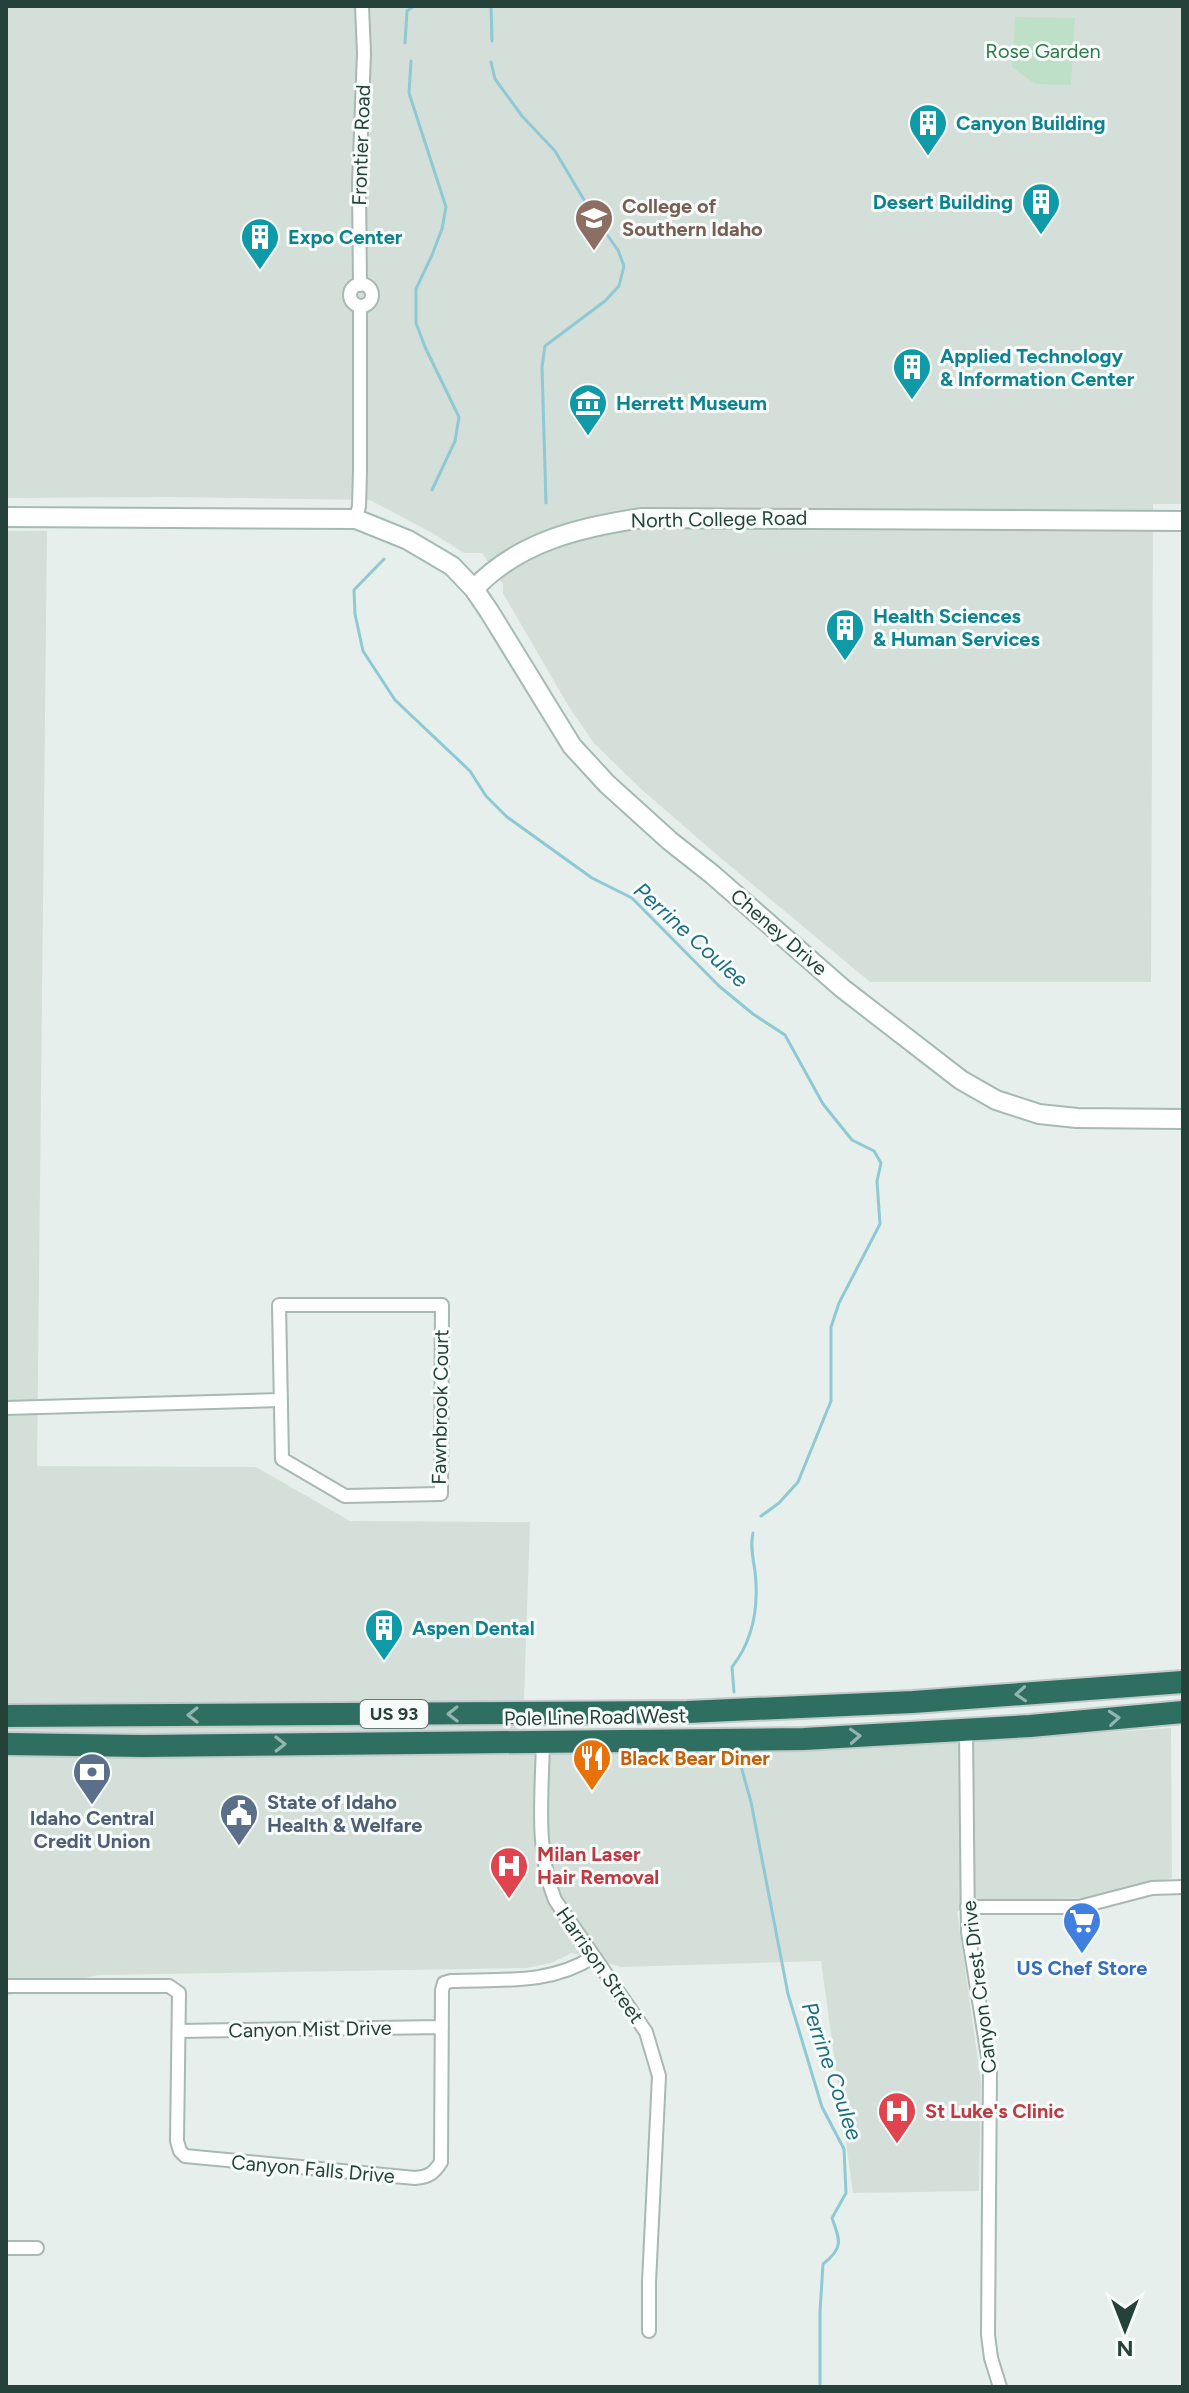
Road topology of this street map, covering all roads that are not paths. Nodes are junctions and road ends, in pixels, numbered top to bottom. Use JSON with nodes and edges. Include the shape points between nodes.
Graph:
{"nodes":[{"id":1,"x":362,"y":6,"type":"edge"},
{"id":2,"x":6,"y":517,"type":"edge"},
{"id":3,"x":642,"y":518,"type":"junction"},
{"id":4,"x":356,"y":519,"type":"junction"},
{"id":5,"x":1183,"y":521,"type":"edge"},
{"id":6,"x":452,"y":566,"type":"junction"},
{"id":7,"x":474,"y":589,"type":"junction"},
{"id":8,"x":1183,"y":1119,"type":"edge"},
{"id":9,"x":281,"y":1400,"type":"junction"},
{"id":10,"x":6,"y":1408,"type":"edge"},
{"id":11,"x":1183,"y":1682,"type":"edge"},
{"id":12,"x":1183,"y":1712,"type":"edge"},
{"id":13,"x":6,"y":1716,"type":"edge"},
{"id":14,"x":966,"y":1730,"type":"junction"},
{"id":15,"x":543,"y":1742,"type":"junction"},
{"id":16,"x":6,"y":1744,"type":"edge"},
{"id":17,"x":1183,"y":1887,"type":"edge"},
{"id":18,"x":967,"y":1907,"type":"junction"},
{"id":19,"x":593,"y":1957,"type":"junction"},
{"id":20,"x":6,"y":1986,"type":"edge"},
{"id":21,"x":442,"y":2027,"type":"junction"},
{"id":22,"x":179,"y":2031,"type":"junction"},
{"id":23,"x":6,"y":2248,"type":"edge"},
{"id":24,"x":37,"y":2248,"type":"dead end"},
{"id":25,"x":649,"y":2331,"type":"dead end"},
{"id":26,"x":1000,"y":2387,"type":"edge"}],
"edges":[{"from":1,"to":4,"type":"street","name":"Frontier Road","via":[[360,285],[372,295],[360,306]]},
{"from":2,"to":4,"type":"main road"},
{"from":3,"to":5,"type":"main road","name":"North College Road"},
{"from":3,"to":6,"type":"main road","via":[[568,524],[487,564]]},
{"from":3,"to":7,"type":"main road","name":"North College Road","via":[[598,524],[535,545]]},
{"from":4,"to":6,"type":"main road","via":[[408,540]]},
{"from":6,"to":7,"type":"main road"},
{"from":7,"to":8,"type":"main road","name":"Cheney Drive","via":[[572,746],[607,784],[842,988],[961,1080],[996,1100],[1039,1114]]},
{"from":9,"to":9,"type":"street","name":"Fawnbrook Court","via":[[279,1305],[442,1305],[441,1494],[345,1496],[282,1459]]},
{"from":9,"to":10,"type":"street"},
{"from":11,"to":13,"type":"highway","name":"Pole Line Road West","number":"US 93","one_way":true,"via":[[687,1712]]},
{"from":14,"to":12,"type":"highway","name":"Pole Line Road West","number":"US 93","one_way":true},
{"from":15,"to":14,"type":"highway","name":"Pole Line Road West","number":"US 93","one_way":true,"via":[[804,1739]]},
{"from":14,"to":18,"type":"street","name":"Canyon Crest Drive"},
{"from":16,"to":15,"type":"highway","name":"Pole Line Road West","number":"US 93","one_way":true},
{"from":15,"to":19,"type":"street","name":"Harrison Street","via":[[547,1881]]},
{"from":17,"to":18,"type":"street","via":[[1152,1888],[1079,1907]]},
{"from":18,"to":26,"type":"street","name":"Canyon Crest Drive","via":[[990,2069],[988,2335]]},
{"from":19,"to":21,"type":"street","name":"Canyon Falls Drive","via":[[549,1977],[444,1983]]},
{"from":19,"to":25,"type":"street","name":"Harrison Street","via":[[646,2032],[659,2076]]},
{"from":20,"to":22,"type":"street","name":"Canyon Falls Drive","via":[[169,1986],[179,1993]]},
{"from":21,"to":22,"type":"street","name":"Canyon Mist Drive"},
{"from":21,"to":22,"type":"street","name":"Canyon Falls Drive","via":[[441,2162],[427,2177],[415,2178],[185,2156],[177,2141]]},
{"from":23,"to":24,"type":"street"}]}
